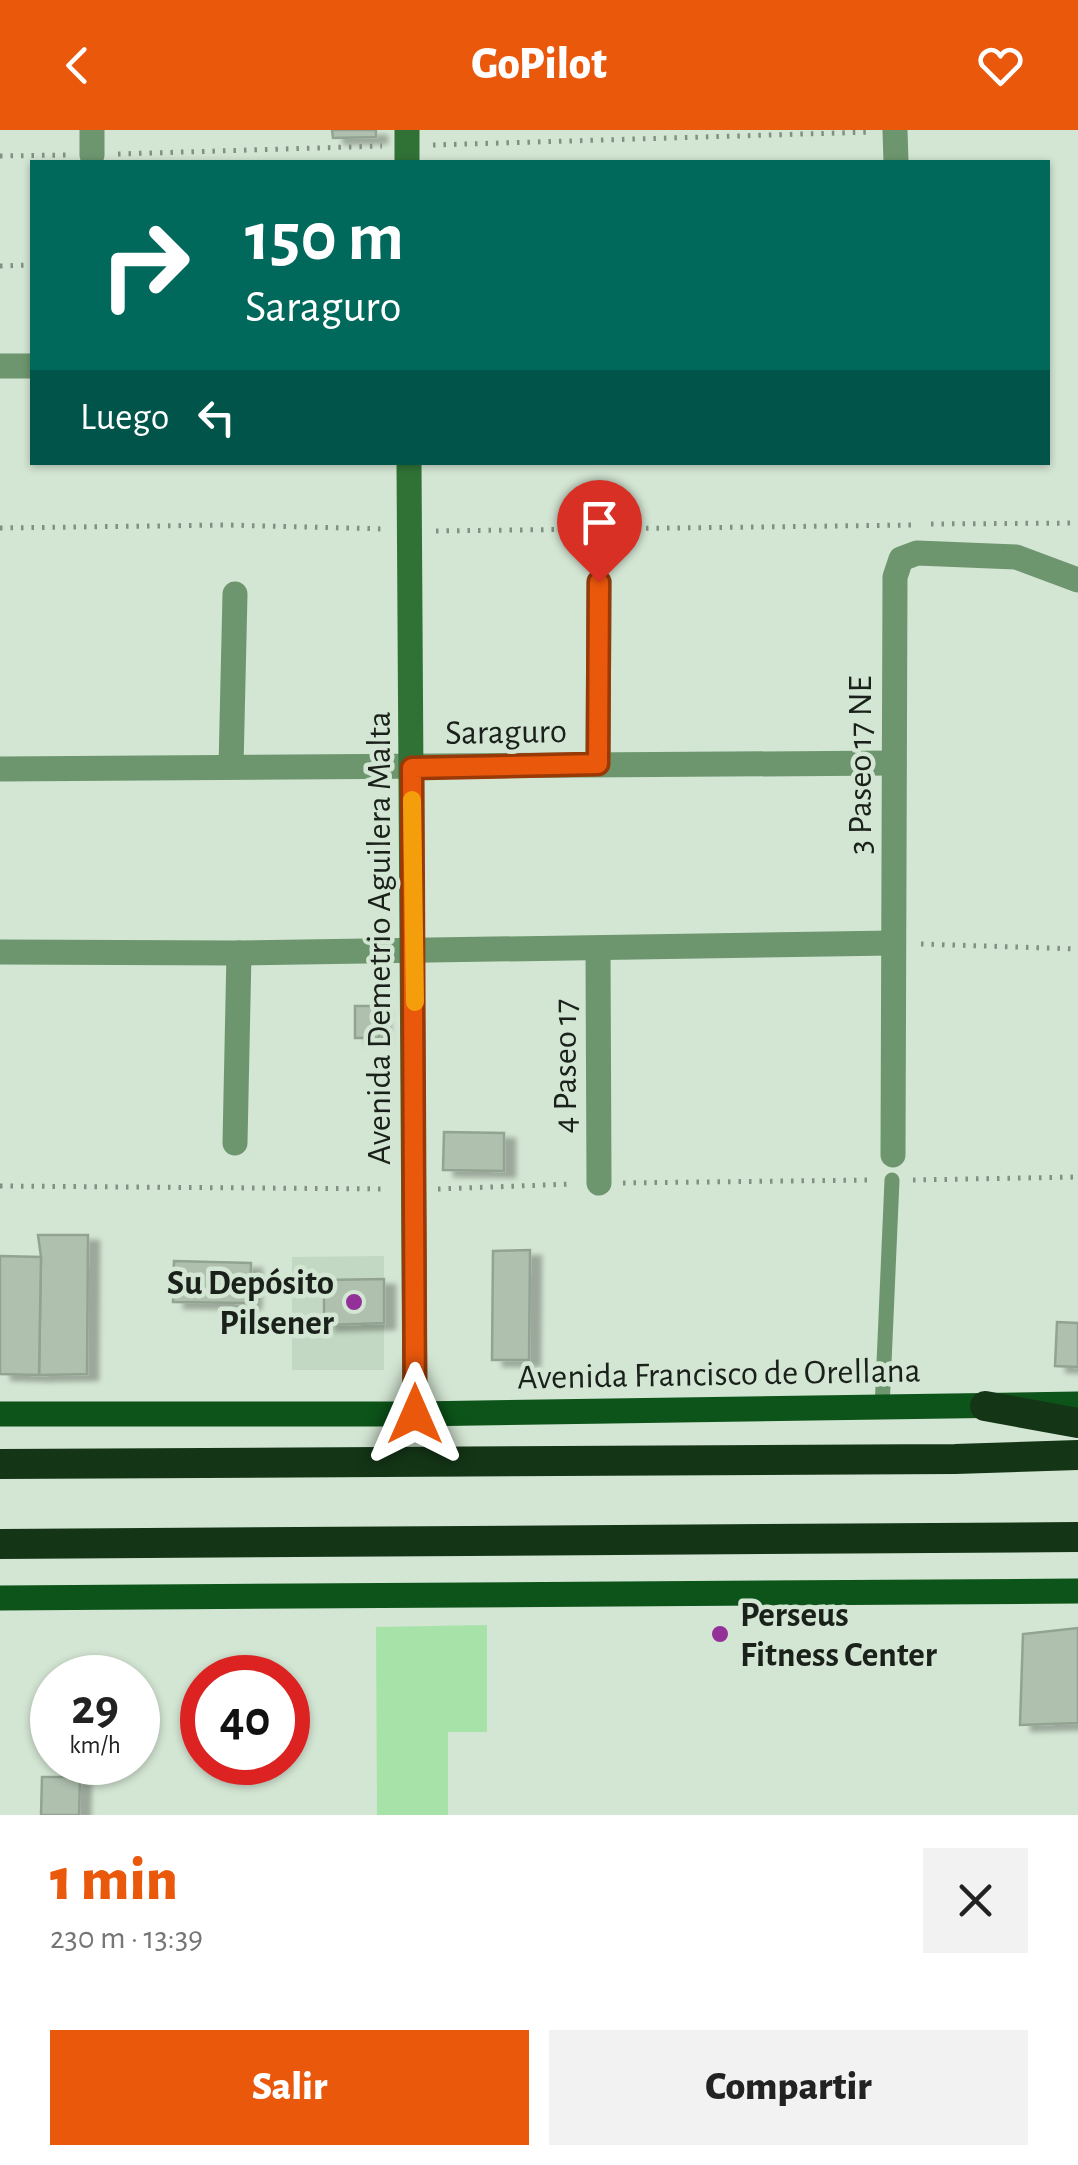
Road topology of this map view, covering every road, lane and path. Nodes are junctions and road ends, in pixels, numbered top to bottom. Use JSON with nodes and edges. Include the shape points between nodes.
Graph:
{"nodes":[{"id":1,"x":896,"y":130,"type":"edge"},
{"id":2,"x":92,"y":142,"type":"edge"},
{"id":3,"x":407,"y":146,"type":"edge"},
{"id":4,"x":0,"y":156,"type":"edge"},
{"id":5,"x":896,"y":160,"type":"edge"},
{"id":6,"x":0,"y":266,"type":"edge"},
{"id":7,"x":30,"y":266,"type":"edge"},
{"id":8,"x":0,"y":366,"type":"edge"},
{"id":9,"x":30,"y":366,"type":"edge"},
{"id":10,"x":409,"y":465,"type":"edge"},
{"id":11,"x":1078,"y":522,"type":"edge"},
{"id":12,"x":0,"y":528,"type":"edge"},
{"id":13,"x":410,"y":531,"type":"junction"},
{"id":14,"x":1078,"y":580,"type":"edge"},
{"id":15,"x":599,"y":582,"type":"dead end"},
{"id":16,"x":235,"y":594,"type":"dead end"},
{"id":17,"x":894,"y":763,"type":"junction"},
{"id":18,"x":598,"y":764,"type":"junction"},
{"id":19,"x":232,"y":767,"type":"junction"},
{"id":20,"x":412,"y":768,"type":"junction"},
{"id":21,"x":0,"y":769,"type":"edge"},
{"id":22,"x":893,"y":943,"type":"junction"},
{"id":23,"x":598,"y":949,"type":"junction"},
{"id":24,"x":1078,"y":949,"type":"edge"},
{"id":25,"x":414,"y":950,"type":"junction"},
{"id":26,"x":0,"y":952,"type":"edge"},
{"id":27,"x":238,"y":953,"type":"junction"},
{"id":28,"x":235,"y":1143,"type":"dead end"},
{"id":29,"x":892,"y":1168,"type":"junction"},
{"id":30,"x":1078,"y":1177,"type":"edge"},
{"id":31,"x":599,"y":1184,"type":"junction"},
{"id":32,"x":0,"y":1186,"type":"edge"},
{"id":33,"x":415,"y":1190,"type":"junction"},
{"id":34,"x":1078,"y":1404,"type":"edge"},
{"id":35,"x":985,"y":1406,"type":"junction"},
{"id":36,"x":882,"y":1409,"type":"junction"},
{"id":37,"x":0,"y":1414,"type":"edge"},
{"id":38,"x":415,"y":1414,"type":"junction"},
{"id":39,"x":1078,"y":1422,"type":"edge"},
{"id":40,"x":1078,"y":1455,"type":"edge"},
{"id":41,"x":0,"y":1464,"type":"edge"},
{"id":42,"x":1078,"y":1537,"type":"edge"},
{"id":43,"x":0,"y":1544,"type":"edge"},
{"id":44,"x":1078,"y":1591,"type":"edge"},
{"id":45,"x":0,"y":1598,"type":"edge"}],
"edges":[{"from":1,"to":3,"type":"path"},
{"from":1,"to":5,"type":"street"},
{"from":2,"to":3,"type":"path"},
{"from":2,"to":4,"type":"path"},
{"from":6,"to":7,"type":"path"},
{"from":8,"to":9,"type":"street"},
{"from":10,"to":13,"type":"street","name":"Avenida Demetrio Aguilera Malta"},
{"from":11,"to":13,"type":"path"},
{"from":12,"to":13,"type":"path"},
{"from":13,"to":20,"type":"street","name":"Avenida Demetrio Aguilera Malta"},
{"from":14,"to":17,"type":"street","name":"3 Paseo 17 NE","via":[[1016,556],[901,558],[895,577]]},
{"from":15,"to":18,"type":"street"},
{"from":16,"to":19,"type":"street"},
{"from":17,"to":18,"type":"street","name":"Saraguro"},
{"from":17,"to":22,"type":"street","name":"3 Paseo 17 NE"},
{"from":18,"to":20,"type":"street","name":"Saraguro"},
{"from":19,"to":20,"type":"street","name":"Saraguro"},
{"from":19,"to":21,"type":"street","name":"Saraguro"},
{"from":20,"to":25,"type":"street","name":"Avenida Demetrio Aguilera Malta"},
{"from":22,"to":23,"type":"street"},
{"from":22,"to":24,"type":"path"},
{"from":22,"to":29,"type":"street","name":"3 Paseo 17 NE"},
{"from":23,"to":25,"type":"street"},
{"from":23,"to":31,"type":"street","name":"4 Paseo 17"},
{"from":25,"to":27,"type":"street"},
{"from":25,"to":33,"type":"street","name":"Avenida Demetrio Aguilera Malta"},
{"from":26,"to":27,"type":"street"},
{"from":27,"to":28,"type":"street"},
{"from":29,"to":30,"type":"path"},
{"from":29,"to":31,"type":"path"},
{"from":29,"to":36,"type":"lane","name":"3 Paseo 17 NE"},
{"from":31,"to":33,"type":"path"},
{"from":32,"to":33,"type":"path"},
{"from":33,"to":38,"type":"street","name":"Avenida Demetrio Aguilera Malta"},
{"from":34,"to":35,"type":"main road","name":"Avenida Francisco de Orellana"},
{"from":35,"to":36,"type":"main road","name":"Avenida Francisco de Orellana"},
{"from":35,"to":39,"type":"highway"},
{"from":36,"to":38,"type":"main road","name":"Avenida Francisco de Orellana"},
{"from":37,"to":38,"type":"main road","name":"Avenida Francisco de Orellana"},
{"from":40,"to":41,"type":"highway"},
{"from":42,"to":43,"type":"highway"},
{"from":44,"to":45,"type":"main road"}]}
